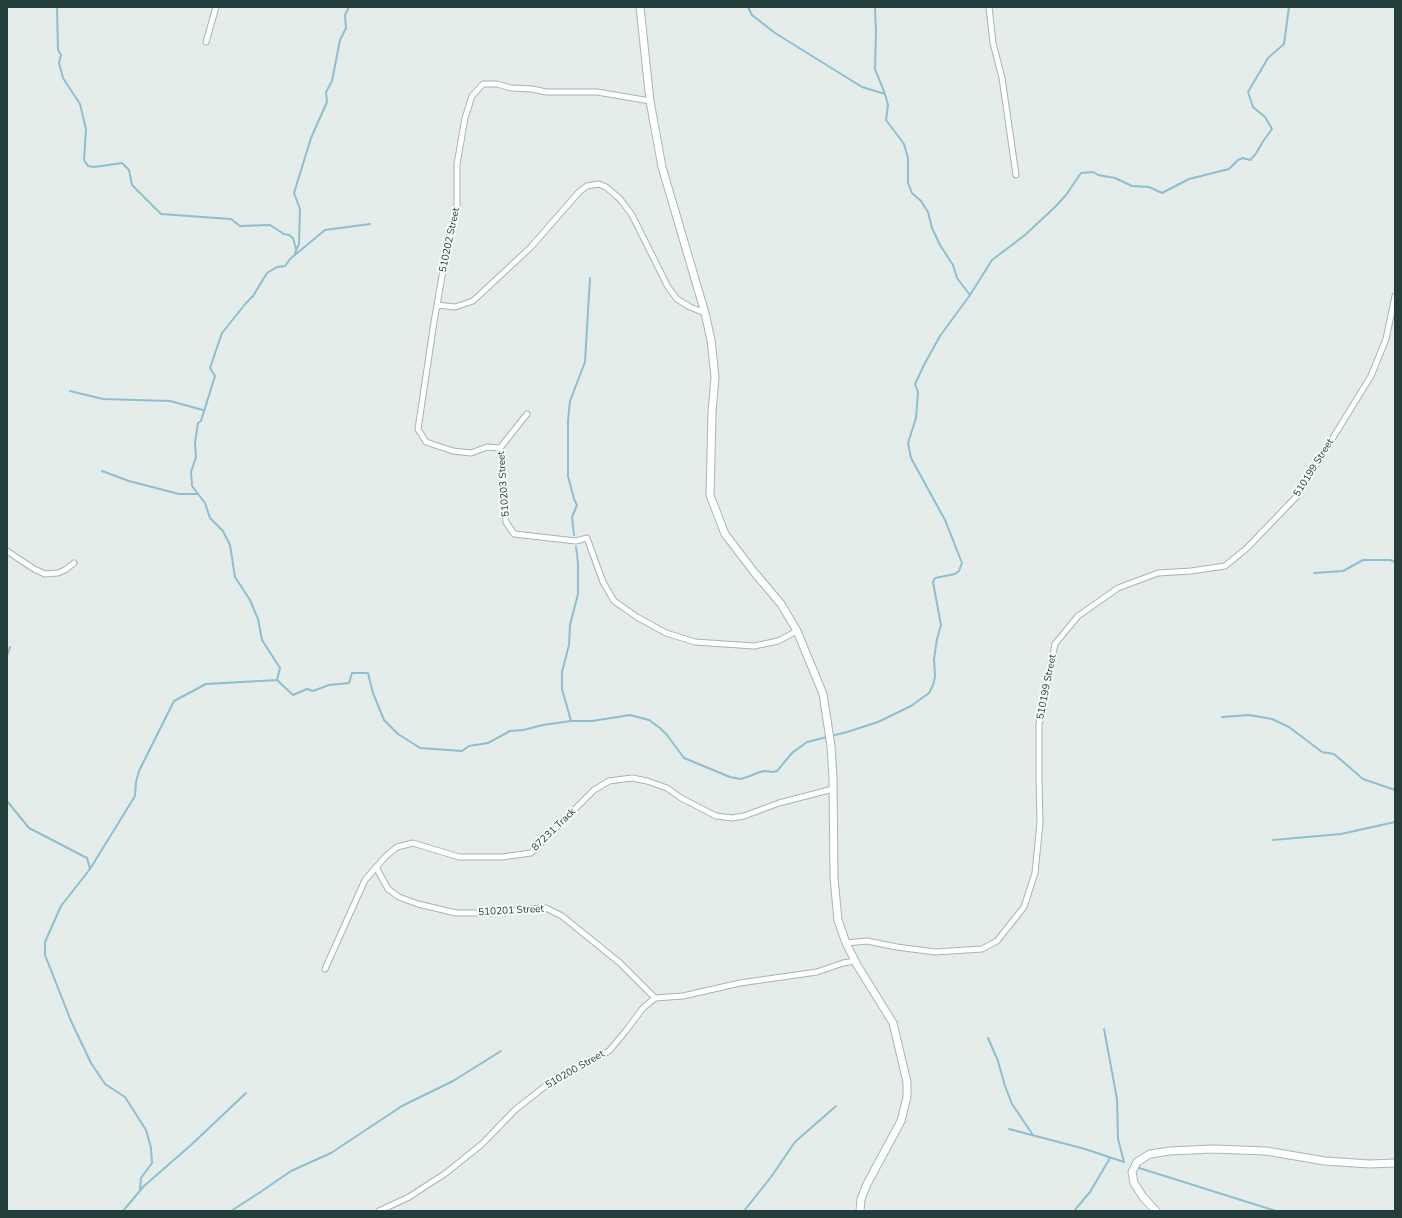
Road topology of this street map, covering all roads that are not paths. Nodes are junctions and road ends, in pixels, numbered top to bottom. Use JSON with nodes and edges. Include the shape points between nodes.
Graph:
{"nodes":[{"id":1,"x":216,"y":7,"type":"edge"},
{"id":2,"x":640,"y":7,"type":"edge"},
{"id":3,"x":989,"y":7,"type":"edge"},
{"id":4,"x":206,"y":42,"type":"dead end"},
{"id":5,"x":650,"y":101,"type":"junction"},
{"id":6,"x":1016,"y":175,"type":"dead end"},
{"id":7,"x":1395,"y":296,"type":"edge"},
{"id":8,"x":437,"y":305,"type":"junction"},
{"id":9,"x":704,"y":313,"type":"junction"},
{"id":10,"x":527,"y":414,"type":"dead end"},
{"id":11,"x":500,"y":448,"type":"junction"},
{"id":12,"x":7,"y":551,"type":"edge"},
{"id":13,"x":74,"y":563,"type":"dead end"},
{"id":14,"x":797,"y":631,"type":"junction"},
{"id":15,"x":833,"y":788,"type":"junction"},
{"id":16,"x":376,"y":867,"type":"junction"},
{"id":17,"x":846,"y":944,"type":"junction"},
{"id":18,"x":856,"y":961,"type":"junction"},
{"id":19,"x":325,"y":969,"type":"dead end"},
{"id":20,"x":655,"y":998,"type":"junction"},
{"id":21,"x":1395,"y":1163,"type":"edge"},
{"id":22,"x":379,"y":1211,"type":"edge"},
{"id":23,"x":860,"y":1211,"type":"edge"},
{"id":24,"x":1156,"y":1211,"type":"edge"}],
"edges":[{"from":1,"to":4,"type":"street"},
{"from":2,"to":5,"type":"street"},
{"from":3,"to":6,"type":"street"},
{"from":5,"to":8,"type":"street","name":"510202 Street","via":[[597,92],[546,92],[483,84],[472,96],[465,118],[457,164],[457,209],[448,242]]},
{"from":5,"to":9,"type":"street","via":[[662,167]]},
{"from":7,"to":17,"type":"street","name":"510199 Street","via":[[1386,339],[1371,376],[1297,496],[1253,542],[1225,566],[1158,573],[1118,588],[1078,616],[1055,644],[1039,724],[1040,823],[1036,873],[1024,907],[996,942],[982,949],[935,952],[867,941]]},
{"from":8,"to":9,"type":"street","via":[[456,307],[473,301],[531,247],[580,192],[587,186],[599,184],[620,199],[632,215],[668,287],[677,299]]},
{"from":8,"to":11,"type":"street","name":"510202 Street","via":[[418,429],[426,442],[453,451],[471,453],[486,448]]},
{"from":9,"to":14,"type":"street","via":[[711,340],[715,377],[710,494],[725,534],[781,604]]},
{"from":10,"to":11,"type":"street","name":"510203 Street"},
{"from":11,"to":14,"type":"street","name":"510203 Street","via":[[506,522],[514,534],[576,541],[586,538],[603,582],[614,601],[637,617],[666,633],[695,642],[731,646],[754,646],[778,641]]},
{"from":12,"to":13,"type":"street","via":[[44,574],[58,573]]},
{"from":14,"to":15,"type":"street","via":[[823,694],[831,746]]},
{"from":15,"to":16,"type":"street","name":"87231 Track","via":[[732,818],[716,816],[667,788],[647,781],[632,778],[609,781],[594,790],[531,853],[502,857],[459,857],[413,843],[397,847]]},
{"from":15,"to":17,"type":"street","via":[[834,878],[838,920]]},
{"from":16,"to":19,"type":"street","name":"87231 Track","via":[[365,880]]},
{"from":16,"to":20,"type":"street","name":"510201 Street","via":[[388,889],[399,897],[418,904],[456,913],[488,914],[546,908],[562,916],[615,959]]},
{"from":17,"to":18,"type":"street"},
{"from":18,"to":20,"type":"street","via":[[817,972],[740,983],[683,996]]},
{"from":18,"to":23,"type":"street","via":[[893,1023],[907,1082],[907,1097],[901,1121],[867,1184],[861,1199]]},
{"from":20,"to":22,"type":"street","name":"510200 Street","via":[[643,1008],[609,1051],[548,1084],[446,1173],[409,1197]]},
{"from":21,"to":24,"type":"street","via":[[1325,1161],[1266,1151],[1170,1151],[1150,1154],[1137,1162],[1132,1172],[1134,1184]]}]}
